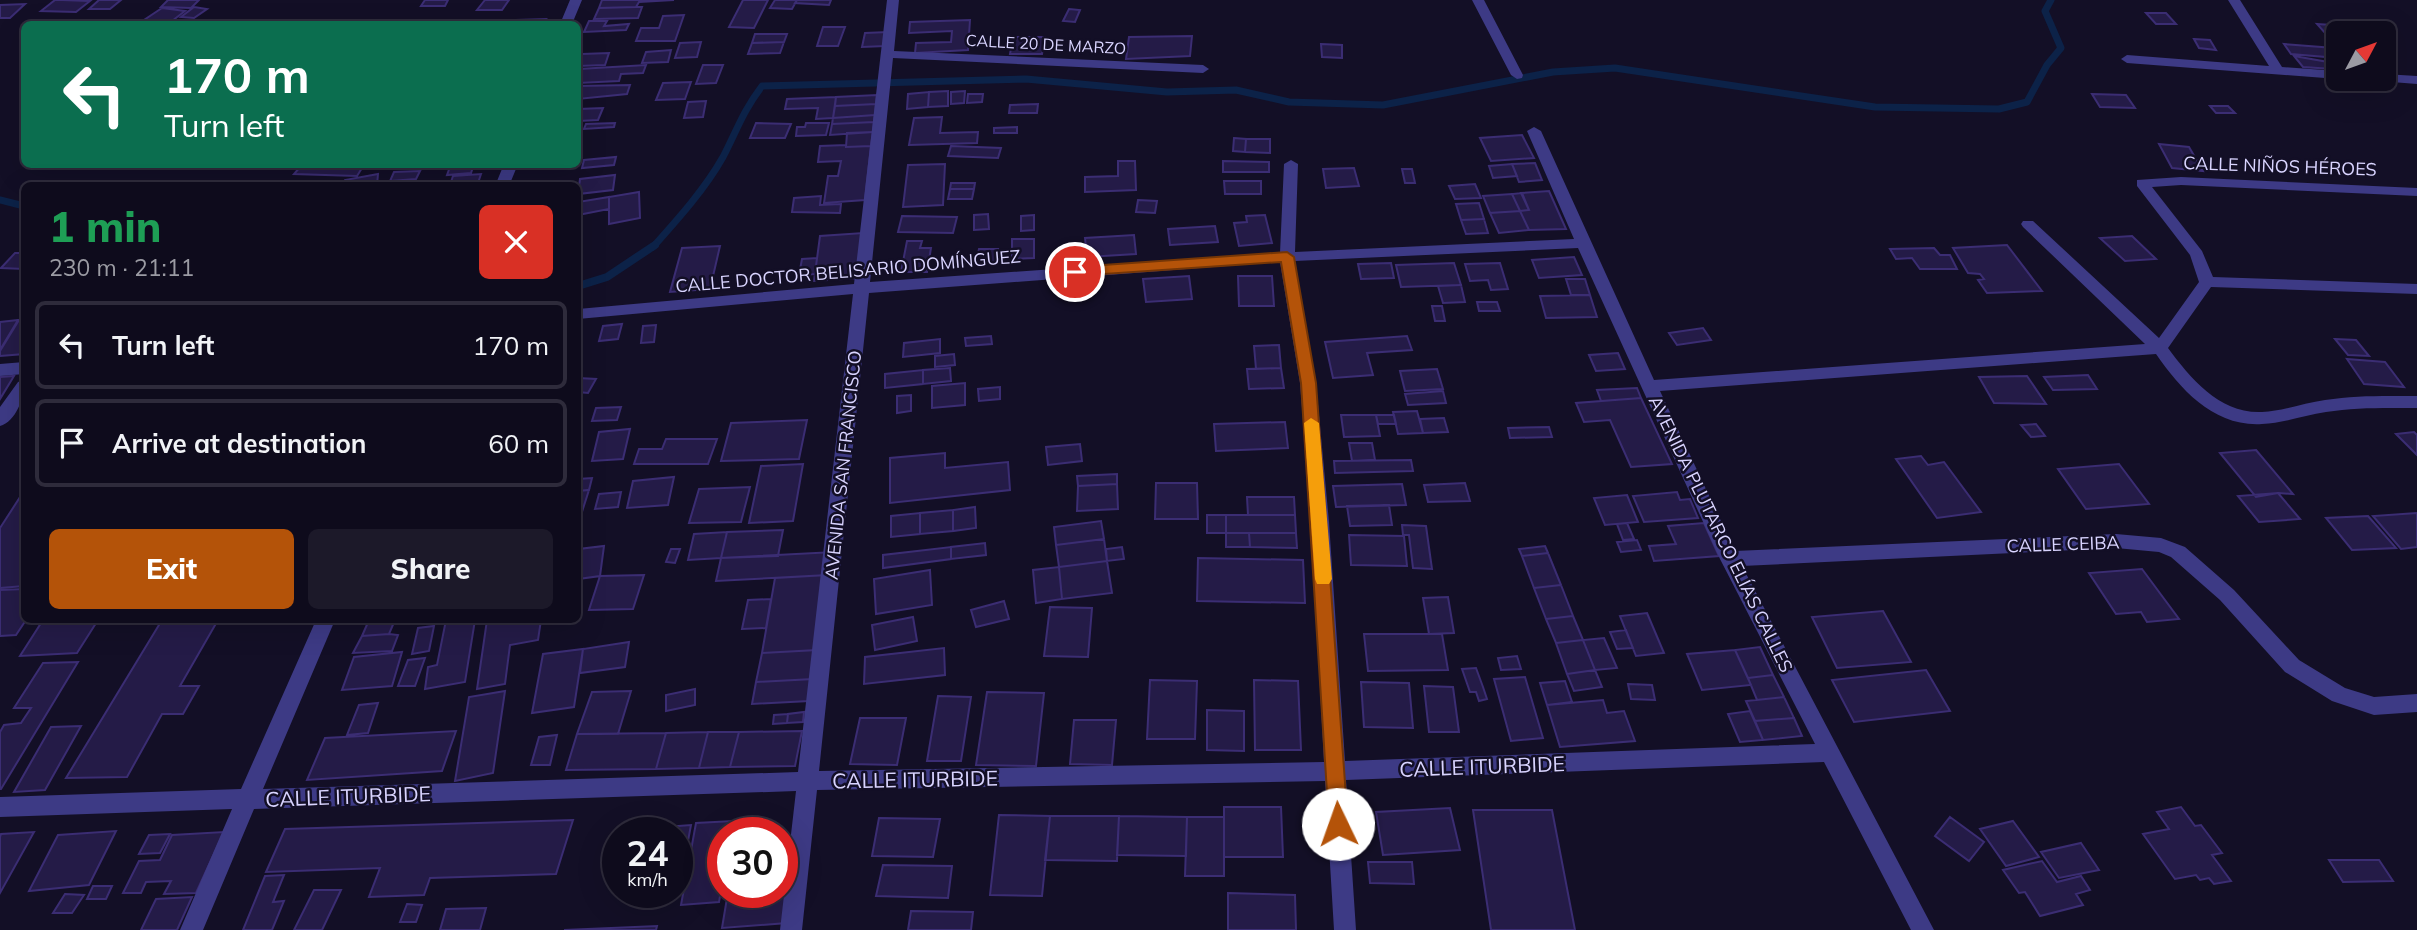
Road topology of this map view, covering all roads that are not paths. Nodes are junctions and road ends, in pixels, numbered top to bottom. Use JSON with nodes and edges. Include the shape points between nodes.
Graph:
{"nodes":[{"id":1,"x":576,"y":0,"type":"edge"},
{"id":2,"x":893,"y":0,"type":"edge"},
{"id":3,"x":1478,"y":0,"type":"edge"},
{"id":4,"x":2234,"y":0,"type":"edge"},
{"id":5,"x":567,"y":21,"type":"edge"},
{"id":6,"x":2127,"y":59,"type":"dead end"},
{"id":7,"x":886,"y":60,"type":"junction"},
{"id":8,"x":1203,"y":69,"type":"dead end"},
{"id":9,"x":2279,"y":72,"type":"junction"},
{"id":10,"x":2326,"y":74,"type":"edge"},
{"id":11,"x":1517,"y":75,"type":"dead end"},
{"id":12,"x":2396,"y":78,"type":"edge"},
{"id":13,"x":2417,"y":79,"type":"edge"},
{"id":14,"x":1534,"y":131,"type":"dead end"},
{"id":15,"x":1291,"y":164,"type":"dead end"},
{"id":16,"x":2417,"y":192,"type":"edge"},
{"id":17,"x":2028,"y":224,"type":"dead end"},
{"id":18,"x":1583,"y":243,"type":"junction"},
{"id":19,"x":1287,"y":257,"type":"junction"},
{"id":20,"x":2207,"y":282,"type":"junction"},
{"id":21,"x":862,"y":287,"type":"junction"},
{"id":22,"x":2417,"y":289,"type":"edge"},
{"id":23,"x":581,"y":314,"type":"edge"},
{"id":24,"x":2160,"y":348,"type":"junction"},
{"id":25,"x":21,"y":368,"type":"edge"},
{"id":26,"x":0,"y":370,"type":"edge"},
{"id":27,"x":1649,"y":386,"type":"junction"},
{"id":28,"x":21,"y":390,"type":"edge"},
{"id":29,"x":2417,"y":402,"type":"edge"},
{"id":30,"x":0,"y":420,"type":"edge"},
{"id":31,"x":1729,"y":559,"type":"junction"},
{"id":32,"x":324,"y":623,"type":"edge"},
{"id":33,"x":2417,"y":703,"type":"edge"},
{"id":34,"x":1829,"y":754,"type":"junction"},
{"id":35,"x":1335,"y":771,"type":"junction"},
{"id":36,"x":809,"y":781,"type":"junction"},
{"id":37,"x":248,"y":799,"type":"junction"},
{"id":38,"x":0,"y":807,"type":"edge"},
{"id":39,"x":191,"y":930,"type":"edge"},
{"id":40,"x":791,"y":930,"type":"edge"},
{"id":41,"x":1345,"y":930,"type":"edge"},
{"id":42,"x":1923,"y":930,"type":"edge"}],
"edges":[{"from":1,"to":5,"type":"street"},
{"from":2,"to":7,"type":"street","name":"AVENIDA SAN FRANCISCO"},
{"from":3,"to":11,"type":"street"},
{"from":4,"to":9,"type":"street"},
{"from":6,"to":9,"type":"street"},
{"from":7,"to":8,"type":"street","name":"CALLE 20 DE MARZO"},
{"from":7,"to":21,"type":"street","name":"AVENIDA SAN FRANCISCO"},
{"from":9,"to":10,"type":"street"},
{"from":12,"to":13,"type":"street"},
{"from":14,"to":18,"type":"street","name":"AVENIDA PLUTARCO ELÍAS CALLES"},
{"from":15,"to":19,"type":"street"},
{"from":16,"to":20,"type":"street","name":"CALLE NIÑOS HÉROES","via":[[2142,183],[2197,254]]},
{"from":17,"to":24,"type":"street"},
{"from":18,"to":19,"type":"street","name":"CALLE DOCTOR BELISARIO DOMÍNGUEZ"},
{"from":18,"to":27,"type":"street","name":"AVENIDA PLUTARCO ELÍAS CALLES"},
{"from":19,"to":21,"type":"street","name":"CALLE DOCTOR BELISARIO DOMÍNGUEZ"},
{"from":19,"to":35,"type":"street","via":[[1308,383]]},
{"from":20,"to":22,"type":"street"},
{"from":20,"to":24,"type":"street"},
{"from":21,"to":23,"type":"street","name":"CALLE DOCTOR BELISARIO DOMÍNGUEZ"},
{"from":21,"to":36,"type":"street","name":"AVENIDA SAN FRANCISCO"},
{"from":24,"to":27,"type":"street"},
{"from":24,"to":29,"type":"street","via":[[2188,386],[2241,417],[2260,419],[2360,401]]},
{"from":25,"to":26,"type":"street"},
{"from":27,"to":31,"type":"street","name":"AVENIDA PLUTARCO ELÍAS CALLES"},
{"from":28,"to":30,"type":"street"},
{"from":31,"to":33,"type":"street","name":"CALLE CEIBA","via":[[2116,541],[2161,545],[2178,552],[2202,572],[2292,666],[2339,695],[2374,706]]},
{"from":31,"to":34,"type":"street","name":"AVENIDA PLUTARCO ELÍAS CALLES"},
{"from":32,"to":37,"type":"street"},
{"from":34,"to":35,"type":"street","name":"CALLE ITURBIDE"},
{"from":34,"to":42,"type":"street","name":"AVENIDA PLUTARCO ELÍAS CALLES"},
{"from":35,"to":36,"type":"street","name":"CALLE ITURBIDE"},
{"from":35,"to":41,"type":"street"},
{"from":36,"to":37,"type":"street","name":"CALLE ITURBIDE"},
{"from":36,"to":40,"type":"street","name":"AVENIDA SAN FRANCISCO"},
{"from":37,"to":38,"type":"street","name":"CALLE ITURBIDE"},
{"from":37,"to":39,"type":"street"}]}
